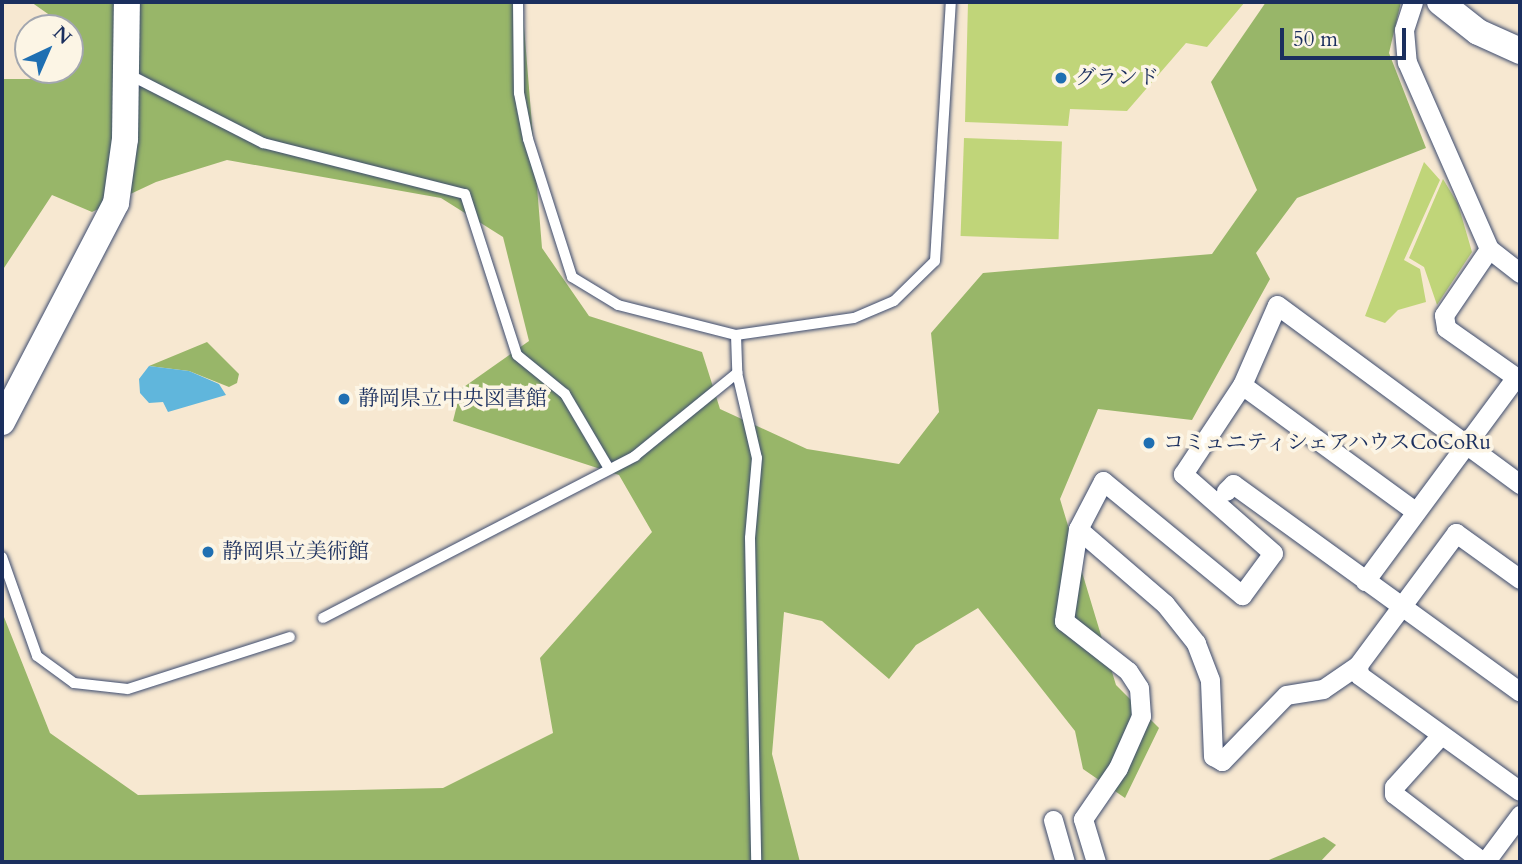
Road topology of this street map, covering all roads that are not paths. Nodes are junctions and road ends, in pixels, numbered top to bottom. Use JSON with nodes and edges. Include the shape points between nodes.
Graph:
{"nodes":[{"id":1,"x":127,"y":2,"type":"edge"},
{"id":2,"x":518,"y":2,"type":"edge"},
{"id":3,"x":951,"y":2,"type":"edge"},
{"id":4,"x":1413,"y":2,"type":"edge"},
{"id":5,"x":1440,"y":2,"type":"edge"},
{"id":6,"x":1520,"y":51,"type":"edge"},
{"id":7,"x":127,"y":74,"type":"junction"},
{"id":8,"x":1489,"y":249,"type":"junction"},
{"id":9,"x":1520,"y":273,"type":"edge"},
{"id":10,"x":736,"y":335,"type":"junction"},
{"id":11,"x":737,"y":373,"type":"junction"},
{"id":12,"x":1518,"y":379,"type":"edge"},
{"id":13,"x":1242,"y":385,"type":"junction"},
{"id":14,"x":2,"y":422,"type":"edge"},
{"id":15,"x":1466,"y":445,"type":"junction"},
{"id":16,"x":608,"y":467,"type":"junction"},
{"id":17,"x":1520,"y":484,"type":"edge"},
{"id":18,"x":1226,"y":491,"type":"dead end"},
{"id":19,"x":1416,"y":512,"type":"junction"},
{"id":20,"x":1078,"y":529,"type":"junction"},
{"id":21,"x":2,"y":557,"type":"edge"},
{"id":22,"x":1520,"y":579,"type":"edge"},
{"id":23,"x":1365,"y":581,"type":"junction"},
{"id":24,"x":1401,"y":606,"type":"junction"},
{"id":25,"x":323,"y":618,"type":"dead end"},
{"id":26,"x":290,"y":637,"type":"dead end"},
{"id":27,"x":1358,"y":665,"type":"junction"},
{"id":28,"x":1520,"y":692,"type":"edge"},
{"id":29,"x":1441,"y":735,"type":"junction"},
{"id":30,"x":1520,"y":791,"type":"edge"},
{"id":31,"x":1520,"y":816,"type":"edge"},
{"id":32,"x":1053,"y":820,"type":"dead end"},
{"id":33,"x":757,"y":862,"type":"edge"},
{"id":34,"x":1065,"y":862,"type":"edge"},
{"id":35,"x":1096,"y":862,"type":"edge"},
{"id":36,"x":1484,"y":862,"type":"edge"}],
"edges":[{"from":1,"to":7,"type":"street"},
{"from":2,"to":10,"type":"lane","via":[[519,93],[528,139],[572,277],[618,305]]},
{"from":3,"to":10,"type":"lane","via":[[935,261],[902,295],[854,318]]},
{"from":4,"to":8,"type":"street","via":[[1404,30],[1407,62]]},
{"from":5,"to":6,"type":"street","via":[[1478,32]]},
{"from":7,"to":14,"type":"street","via":[[116,204]]},
{"from":7,"to":16,"type":"lane","via":[[263,143],[465,194],[517,355],[565,394]]},
{"from":8,"to":9,"type":"street"},
{"from":8,"to":12,"type":"street","via":[[1444,315],[1446,328]]},
{"from":10,"to":11,"type":"lane"},
{"from":11,"to":16,"type":"lane","via":[[681,423]]},
{"from":11,"to":33,"type":"lane","via":[[757,458],[750,538]]},
{"from":12,"to":15,"type":"street"},
{"from":13,"to":15,"type":"street","via":[[1277,305]]},
{"from":13,"to":19,"type":"street"},
{"from":13,"to":20,"type":"street","via":[[1183,474],[1273,553],[1242,595],[1103,481]]},
{"from":15,"to":17,"type":"street"},
{"from":15,"to":19,"type":"street"},
{"from":16,"to":25,"type":"lane"},
{"from":18,"to":23,"type":"street","via":[[1233,484]]},
{"from":19,"to":23,"type":"street"},
{"from":20,"to":27,"type":"street","via":[[1165,604],[1196,643],[1210,680],[1213,756],[1222,761],[1286,695],[1323,689]]},
{"from":20,"to":35,"type":"street","via":[[1064,621],[1128,671],[1139,688],[1141,716],[1123,759],[1083,819]]},
{"from":21,"to":26,"type":"lane","via":[[37,656],[74,683],[128,689]]},
{"from":22,"to":24,"type":"street","via":[[1455,533]]},
{"from":23,"to":24,"type":"street"},
{"from":24,"to":27,"type":"street"},
{"from":24,"to":28,"type":"street"},
{"from":27,"to":29,"type":"street","via":[[1359,675]]},
{"from":29,"to":30,"type":"street"},
{"from":29,"to":36,"type":"street","via":[[1394,787],[1394,794]]},
{"from":31,"to":36,"type":"street"},
{"from":32,"to":34,"type":"street"}]}
